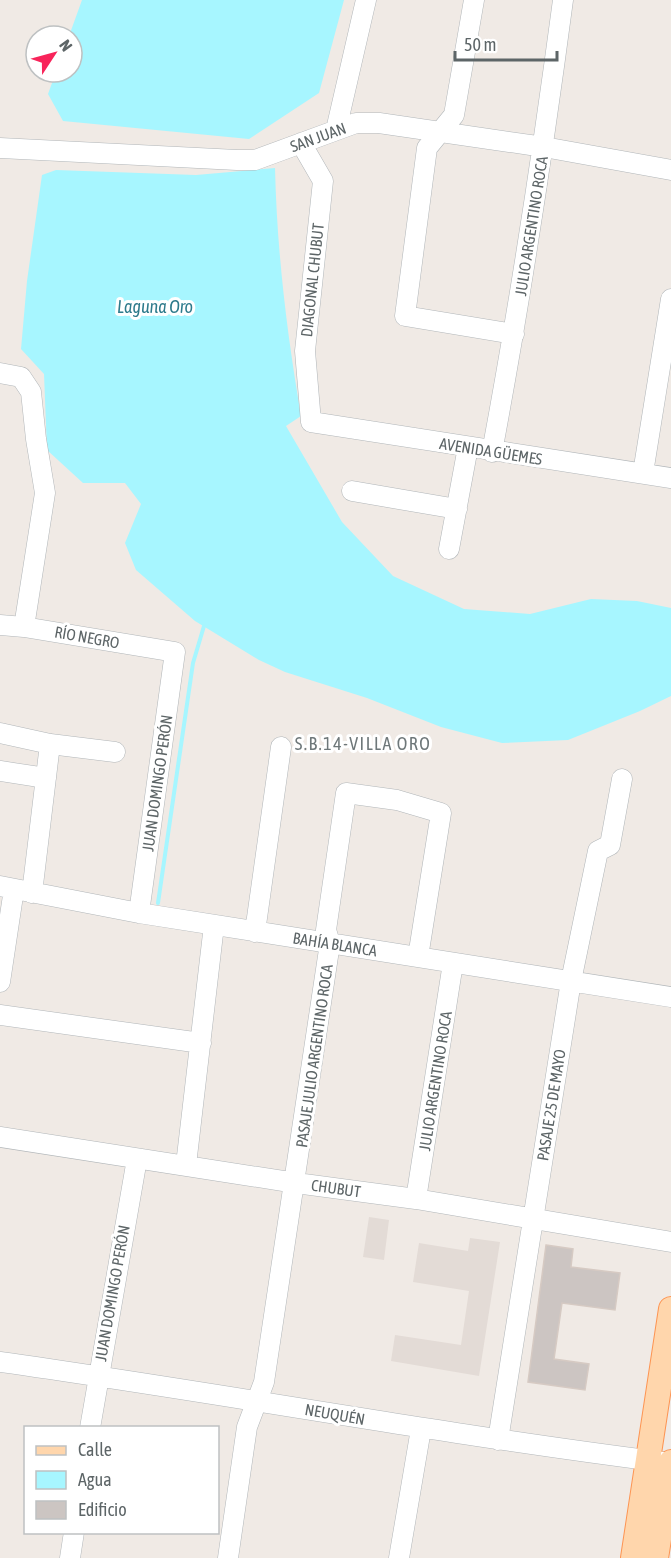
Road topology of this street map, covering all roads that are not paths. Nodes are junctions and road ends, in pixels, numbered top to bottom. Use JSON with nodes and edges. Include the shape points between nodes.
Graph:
{"nodes":[{"id":1,"x":366,"y":0,"type":"edge"},
{"id":2,"x":474,"y":0,"type":"edge"},
{"id":3,"x":563,"y":0,"type":"edge"},
{"id":4,"x":336,"y":130,"type":"junction"},
{"id":5,"x":440,"y":131,"type":"junction"},
{"id":6,"x":301,"y":143,"type":"junction"},
{"id":7,"x":544,"y":147,"type":"junction"},
{"id":8,"x":0,"y":148,"type":"edge"},
{"id":9,"x":671,"y":170,"type":"edge"},
{"id":10,"x":671,"y":300,"type":"edge"},
{"id":11,"x":514,"y":334,"type":"junction"},
{"id":12,"x":0,"y":374,"type":"edge"},
{"id":13,"x":311,"y":422,"type":"joint"},
{"id":14,"x":468,"y":447,"type":"junction"},
{"id":15,"x":492,"y":452,"type":"junction"},
{"id":16,"x":643,"y":473,"type":"junction"},
{"id":17,"x":671,"y":478,"type":"edge"},
{"id":18,"x":352,"y":491,"type":"dead end"},
{"id":19,"x":457,"y":509,"type":"junction"},
{"id":20,"x":449,"y":549,"type":"dead end"},
{"id":21,"x":0,"y":625,"type":"edge"},
{"id":22,"x":24,"y":627,"type":"junction"},
{"id":23,"x":175,"y":652,"type":"joint"},
{"id":24,"x":0,"y":733,"type":"edge"},
{"id":25,"x":50,"y":744,"type":"junction"},
{"id":26,"x":281,"y":747,"type":"dead end"},
{"id":27,"x":115,"y":752,"type":"dead end"},
{"id":28,"x":0,"y":771,"type":"edge"},
{"id":29,"x":46,"y":778,"type":"junction"},
{"id":30,"x":622,"y":779,"type":"dead end"},
{"id":31,"x":15,"y":890,"type":"edge"},
{"id":32,"x":140,"y":913,"type":"junction"},
{"id":33,"x":214,"y":925,"type":"junction"},
{"id":34,"x":255,"y":932,"type":"junction"},
{"id":35,"x":330,"y":943,"type":"junction"},
{"id":36,"x":418,"y":957,"type":"junction"},
{"id":37,"x":453,"y":963,"type":"junction"},
{"id":38,"x":571,"y":981,"type":"junction"},
{"id":39,"x":0,"y":982,"type":"edge"},
{"id":40,"x":671,"y":997,"type":"edge"},
{"id":41,"x":0,"y":1015,"type":"edge"},
{"id":42,"x":201,"y":1043,"type":"junction"},
{"id":43,"x":0,"y":1137,"type":"edge"},
{"id":44,"x":137,"y":1159,"type":"junction"},
{"id":45,"x":186,"y":1165,"type":"junction"},
{"id":46,"x":296,"y":1183,"type":"junction"},
{"id":47,"x":416,"y":1199,"type":"junction"},
{"id":48,"x":532,"y":1220,"type":"junction"},
{"id":49,"x":671,"y":1242,"type":"edge"},
{"id":50,"x":671,"y":1310,"type":"edge"},
{"id":51,"x":0,"y":1362,"type":"edge"},
{"id":52,"x":97,"y":1376,"type":"junction"},
{"id":53,"x":256,"y":1401,"type":"junction"},
{"id":54,"x":90,"y":1426,"type":"edge"},
{"id":55,"x":421,"y":1429,"type":"junction"},
{"id":56,"x":498,"y":1440,"type":"junction"},
{"id":57,"x":665,"y":1462,"type":"edge"},
{"id":58,"x":74,"y":1534,"type":"edge"},
{"id":59,"x":70,"y":1558,"type":"edge"},
{"id":60,"x":228,"y":1558,"type":"edge"},
{"id":61,"x":399,"y":1558,"type":"edge"},
{"id":62,"x":633,"y":1558,"type":"edge"},
{"id":63,"x":656,"y":1558,"type":"edge"}],
"edges":[{"from":1,"to":4,"type":"street"},
{"from":2,"to":5,"type":"street","via":[[454,115]]},
{"from":3,"to":7,"type":"street","name":"JULIO ARGENTINO ROCA"},
{"from":4,"to":5,"type":"street","name":"SAN JUAN","via":[[356,123],[379,123]]},
{"from":4,"to":6,"type":"street","name":"SAN JUAN"},
{"from":5,"to":7,"type":"street","name":"SAN JUAN"},
{"from":5,"to":11,"type":"street","via":[[427,148],[405,316]]},
{"from":6,"to":8,"type":"street","name":"SAN JUAN","via":[[255,160]]},
{"from":6,"to":13,"type":"street","name":"DIAGONAL CHUBUT","via":[[323,181],[304,351]]},
{"from":7,"to":9,"type":"street","name":"SAN JUAN"},
{"from":7,"to":11,"type":"street","name":"JULIO ARGENTINO ROCA"},
{"from":10,"to":16,"type":"street"},
{"from":11,"to":15,"type":"street","name":"JULIO ARGENTINO ROCA"},
{"from":12,"to":22,"type":"street","via":[[21,377],[31,392],[45,493]]},
{"from":13,"to":14,"type":"street","name":"AVENIDA GÜEMES"},
{"from":14,"to":15,"type":"street","name":"AVENIDA GÜEMES"},
{"from":14,"to":19,"type":"street"},
{"from":15,"to":16,"type":"street","name":"AVENIDA GÜEMES"},
{"from":16,"to":17,"type":"street","name":"AVENIDA GÜEMES"},
{"from":18,"to":19,"type":"street"},
{"from":19,"to":20,"type":"street"},
{"from":21,"to":22,"type":"street","name":"RÍO NEGRO"},
{"from":22,"to":23,"type":"street","name":"RÍO NEGRO"},
{"from":23,"to":32,"type":"street","name":"JUAN DOMINGO PERÓN"},
{"from":24,"to":25,"type":"street"},
{"from":25,"to":27,"type":"street"},
{"from":25,"to":29,"type":"street"},
{"from":26,"to":34,"type":"street"},
{"from":28,"to":29,"type":"street"},
{"from":29,"to":31,"type":"street"},
{"from":30,"to":38,"type":"street","name":"PASAJE 25 DE MAYO","via":[[610,845],[598,851]]},
{"from":31,"to":32,"type":"street","name":"BAHÍA BLANCA"},
{"from":31,"to":39,"type":"street"},
{"from":32,"to":33,"type":"street","name":"BAHÍA BLANCA"},
{"from":33,"to":34,"type":"street","name":"BAHÍA BLANCA"},
{"from":33,"to":42,"type":"street"},
{"from":34,"to":35,"type":"street","name":"BAHÍA BLANCA"},
{"from":35,"to":36,"type":"street","name":"BAHÍA BLANCA"},
{"from":35,"to":36,"type":"street","name":"PASAJE JULIO ARGENTINO ROCA","via":[[326,930],[346,793],[397,800],[441,813]]},
{"from":35,"to":46,"type":"street","name":"PASAJE JULIO ARGENTINO ROCA"},
{"from":36,"to":37,"type":"street","name":"BAHÍA BLANCA"},
{"from":37,"to":38,"type":"street","name":"BAHÍA BLANCA"},
{"from":37,"to":47,"type":"street","name":"JULIO ARGENTINO ROCA"},
{"from":38,"to":40,"type":"street","name":"BAHÍA BLANCA"},
{"from":38,"to":48,"type":"street","name":"PASAJE 25 DE MAYO"},
{"from":41,"to":42,"type":"street"},
{"from":42,"to":45,"type":"street"},
{"from":43,"to":44,"type":"street","name":"CHUBUT"},
{"from":44,"to":45,"type":"street","name":"CHUBUT"},
{"from":44,"to":52,"type":"street","name":"JUAN DOMINGO PERÓN"},
{"from":45,"to":46,"type":"street","name":"CHUBUT"},
{"from":46,"to":47,"type":"street","name":"CHUBUT"},
{"from":46,"to":53,"type":"street","name":"PASAJE JULIO ARGENTINO ROCA","via":[[264,1382]]},
{"from":47,"to":48,"type":"street","name":"CHUBUT"},
{"from":48,"to":49,"type":"street","name":"CHUBUT"},
{"from":48,"to":56,"type":"street","name":"PASAJE 25 DE MAYO"},
{"from":50,"to":57,"type":"main road"},
{"from":51,"to":52,"type":"street","name":"NEUQUÉN"},
{"from":52,"to":53,"type":"street","name":"NEUQUÉN"},
{"from":52,"to":54,"type":"street","name":"JUAN DOMINGO PERÓN"},
{"from":53,"to":55,"type":"street","name":"NEUQUÉN"},
{"from":53,"to":60,"type":"street","name":"PASAJE JULIO ARGENTINO ROCA","via":[[247,1427]]},
{"from":55,"to":56,"type":"street","name":"NEUQUÉN"},
{"from":55,"to":61,"type":"street"},
{"from":56,"to":57,"type":"street","name":"NEUQUÉN"},
{"from":57,"to":62,"type":"main road"},
{"from":57,"to":63,"type":"main road"},
{"from":58,"to":59,"type":"street"}]}
